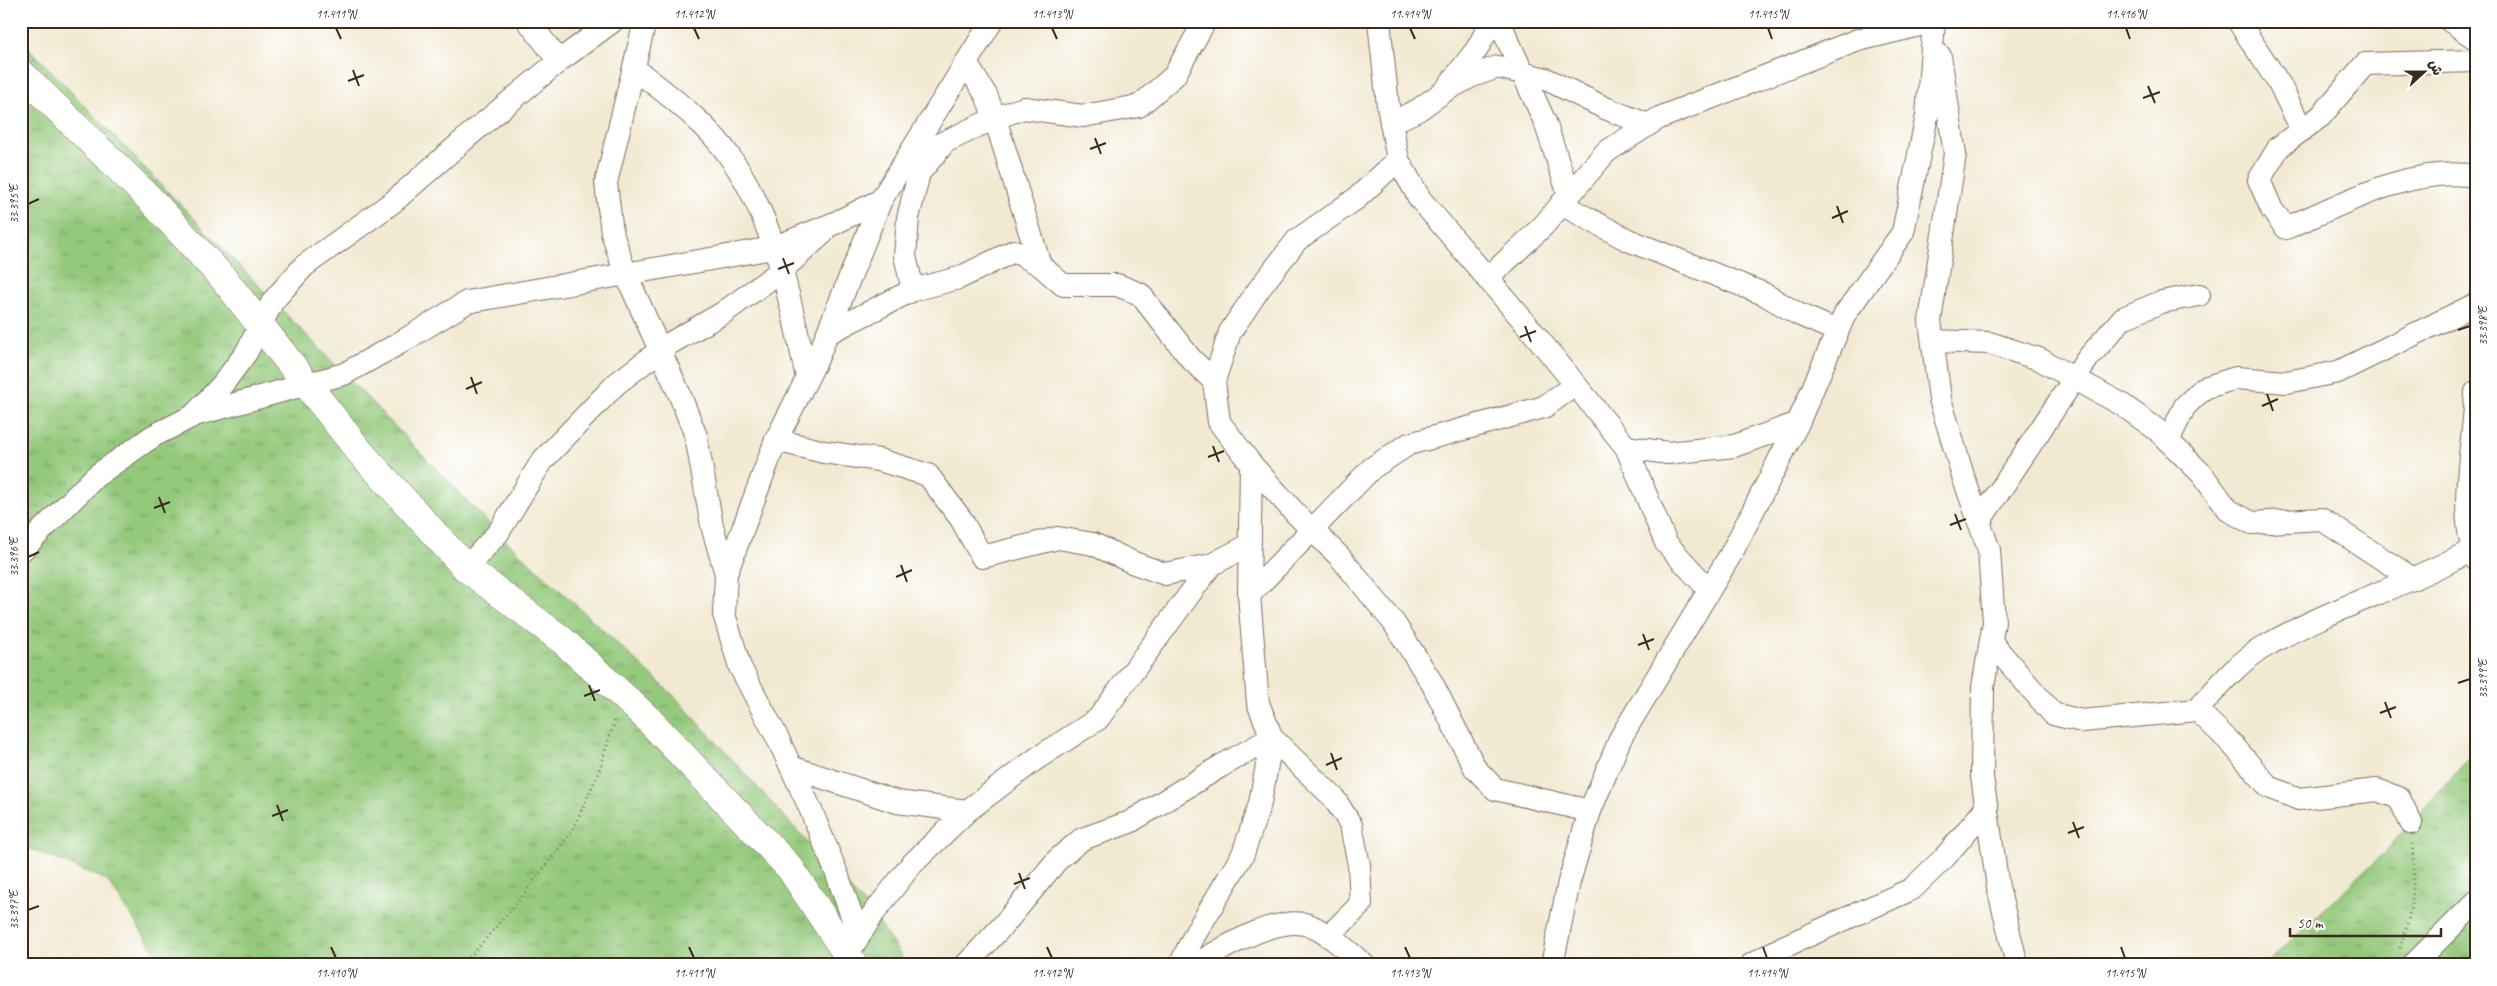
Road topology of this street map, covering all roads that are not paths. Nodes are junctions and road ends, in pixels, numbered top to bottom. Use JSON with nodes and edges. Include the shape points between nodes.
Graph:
{"nodes":[{"id":1,"x":528,"y":21,"type":"edge"},
{"id":2,"x":613,"y":21,"type":"edge"},
{"id":3,"x":646,"y":21,"type":"edge"},
{"id":4,"x":992,"y":21,"type":"edge"},
{"id":5,"x":1205,"y":21,"type":"edge"},
{"id":6,"x":1379,"y":21,"type":"edge"},
{"id":7,"x":1492,"y":21,"type":"edge"},
{"id":8,"x":1499,"y":21,"type":"edge"},
{"id":9,"x":1934,"y":21,"type":"edge"},
{"id":10,"x":2238,"y":21,"type":"edge"},
{"id":11,"x":2450,"y":21,"type":"edge"},
{"id":12,"x":2476,"y":39,"type":"edge"},
{"id":13,"x":2476,"y":60,"type":"edge"},
{"id":14,"x":559,"y":61,"type":"junction"},
{"id":15,"x":966,"y":63,"type":"junction"},
{"id":16,"x":635,"y":69,"type":"junction"},
{"id":17,"x":21,"y":73,"type":"edge"},
{"id":18,"x":1523,"y":73,"type":"junction"},
{"id":19,"x":1446,"y":90,"type":"junction"},
{"id":20,"x":995,"y":118,"type":"junction"},
{"id":21,"x":1392,"y":123,"type":"junction"},
{"id":22,"x":1648,"y":125,"type":"junction"},
{"id":23,"x":2302,"y":130,"type":"junction"},
{"id":24,"x":948,"y":139,"type":"junction"},
{"id":25,"x":906,"y":160,"type":"junction"},
{"id":26,"x":1398,"y":160,"type":"junction"},
{"id":27,"x":2476,"y":176,"type":"edge"},
{"id":28,"x":881,"y":200,"type":"junction"},
{"id":29,"x":1565,"y":200,"type":"junction"},
{"id":30,"x":835,"y":223,"type":"junction"},
{"id":31,"x":772,"y":248,"type":"junction"},
{"id":32,"x":1040,"y":265,"type":"junction"},
{"id":33,"x":782,"y":270,"type":"junction"},
{"id":34,"x":625,"y":272,"type":"junction"},
{"id":35,"x":1487,"y":279,"type":"junction"},
{"id":36,"x":913,"y":290,"type":"junction"},
{"id":37,"x":2199,"y":295,"type":"dead end"},
{"id":38,"x":2476,"y":304,"type":"edge"},
{"id":39,"x":260,"y":328,"type":"junction"},
{"id":40,"x":1837,"y":331,"type":"junction"},
{"id":41,"x":828,"y":333,"type":"junction"},
{"id":42,"x":1933,"y":341,"type":"junction"},
{"id":43,"x":659,"y":351,"type":"junction"},
{"id":44,"x":807,"y":378,"type":"junction"},
{"id":45,"x":2074,"y":379,"type":"junction"},
{"id":46,"x":1214,"y":381,"type":"junction"},
{"id":47,"x":1575,"y":385,"type":"junction"},
{"id":48,"x":306,"y":386,"type":"junction"},
{"id":49,"x":2476,"y":392,"type":"edge"},
{"id":50,"x":193,"y":416,"type":"junction"},
{"id":51,"x":1798,"y":423,"type":"junction"},
{"id":52,"x":776,"y":440,"type":"junction"},
{"id":53,"x":2168,"y":441,"type":"junction"},
{"id":54,"x":1626,"y":447,"type":"junction"},
{"id":55,"x":1251,"y":464,"type":"junction"},
{"id":56,"x":1979,"y":522,"type":"junction"},
{"id":57,"x":1312,"y":529,"type":"junction"},
{"id":58,"x":1249,"y":545,"type":"junction"},
{"id":59,"x":21,"y":551,"type":"edge"},
{"id":60,"x":2474,"y":555,"type":"edge"},
{"id":61,"x":1212,"y":565,"type":"junction"},
{"id":62,"x":466,"y":568,"type":"junction"},
{"id":63,"x":726,"y":574,"type":"junction"},
{"id":64,"x":2413,"y":579,"type":"junction"},
{"id":65,"x":1709,"y":590,"type":"junction"},
{"id":66,"x":1249,"y":595,"type":"junction"},
{"id":67,"x":1991,"y":642,"type":"junction"},
{"id":68,"x":2197,"y":710,"type":"junction"},
{"id":69,"x":1272,"y":738,"type":"junction"},
{"id":70,"x":791,"y":767,"type":"junction"},
{"id":71,"x":1986,"y":807,"type":"junction"},
{"id":72,"x":967,"y":811,"type":"junction"},
{"id":73,"x":1590,"y":811,"type":"junction"},
{"id":74,"x":2410,"y":823,"type":"road end"},
{"id":75,"x":2476,"y":902,"type":"edge"},
{"id":76,"x":1329,"y":936,"type":"junction"},
{"id":77,"x":855,"y":955,"type":"edge"},
{"id":78,"x":2405,"y":961,"type":"edge"},
{"id":79,"x":966,"y":965,"type":"edge"},
{"id":80,"x":1180,"y":965,"type":"edge"},
{"id":81,"x":1195,"y":965,"type":"edge"},
{"id":82,"x":1364,"y":965,"type":"edge"},
{"id":83,"x":1552,"y":965,"type":"edge"},
{"id":84,"x":1751,"y":965,"type":"edge"},
{"id":85,"x":2017,"y":965,"type":"edge"}],
"edges":[{"from":1,"to":14,"type":"street"},
{"from":2,"to":14,"type":"street"},
{"from":3,"to":16,"type":"street"},
{"from":4,"to":15,"type":"street"},
{"from":5,"to":20,"type":"street","via":[[1174,76],[1139,106],[1083,116],[1024,108]]},
{"from":6,"to":21,"type":"street"},
{"from":7,"to":19,"type":"street","via":[[1477,49]]},
{"from":8,"to":18,"type":"street"},
{"from":9,"to":22,"type":"street","via":[[1858,40]]},
{"from":9,"to":40,"type":"street","via":[[1927,116],[1903,232],[1845,314]]},
{"from":9,"to":42,"type":"street","via":[[1955,154],[1930,321]]},
{"from":10,"to":23,"type":"street","via":[[2280,85]]},
{"from":11,"to":12,"type":"street"},
{"from":13,"to":23,"type":"street","via":[[2365,64],[2320,116]]},
{"from":14,"to":39,"type":"street","via":[[394,202],[304,266],[273,301]]},
{"from":15,"to":20,"type":"street","via":[[986,95]]},
{"from":15,"to":25,"type":"street"},
{"from":16,"to":31,"type":"street","via":[[683,107],[730,155],[755,198]]},
{"from":16,"to":34,"type":"street","via":[[606,183],[612,233]]},
{"from":17,"to":39,"type":"main road","via":[[150,199],[224,280]]},
{"from":18,"to":19,"type":"street","via":[[1498,67]]},
{"from":18,"to":22,"type":"street","via":[[1546,79]]},
{"from":18,"to":29,"type":"street","via":[[1546,122]]},
{"from":19,"to":21,"type":"street"},
{"from":20,"to":24,"type":"street"},
{"from":20,"to":32,"type":"street"},
{"from":21,"to":26,"type":"street"},
{"from":22,"to":29,"type":"street","via":[[1606,152]]},
{"from":23,"to":27,"type":"street","via":[[2279,147],[2259,180],[2272,210],[2286,228],[2410,178]]},
{"from":24,"to":25,"type":"street"},
{"from":24,"to":36,"type":"street","via":[[919,173],[908,218],[905,256]]},
{"from":25,"to":28,"type":"street"},
{"from":26,"to":35,"type":"street","via":[[1420,199]]},
{"from":26,"to":46,"type":"street","via":[[1357,198],[1297,240],[1230,332]]},
{"from":28,"to":30,"type":"street"},
{"from":28,"to":41,"type":"street"},
{"from":29,"to":35,"type":"street","via":[[1543,226]]},
{"from":29,"to":40,"type":"street","via":[[1628,240],[1764,294]]},
{"from":30,"to":31,"type":"street"},
{"from":30,"to":33,"type":"street"},
{"from":31,"to":33,"type":"street"},
{"from":31,"to":34,"type":"street"},
{"from":32,"to":36,"type":"street","via":[[1014,251],[959,278]]},
{"from":32,"to":46,"type":"street","via":[[1063,285],[1117,285],[1140,294],[1191,359]]},
{"from":33,"to":43,"type":"street","via":[[723,313]]},
{"from":33,"to":44,"type":"street"},
{"from":34,"to":43,"type":"street"},
{"from":34,"to":48,"type":"street","via":[[467,302],[344,374]]},
{"from":35,"to":47,"type":"street"},
{"from":36,"to":41,"type":"street"},
{"from":37,"to":45,"type":"street","via":[[2160,302],[2123,318]]},
{"from":38,"to":53,"type":"street","via":[[2338,372],[2287,382],[2236,378],[2204,388],[2186,406]]},
{"from":39,"to":48,"type":"main road"},
{"from":39,"to":50,"type":"street","via":[[222,385]]},
{"from":40,"to":51,"type":"street"},
{"from":41,"to":44,"type":"street"},
{"from":42,"to":45,"type":"street","via":[[1990,343],[2039,359]]},
{"from":42,"to":56,"type":"street","via":[[1940,399]]},
{"from":43,"to":62,"type":"street","via":[[616,384],[542,462],[498,533]]},
{"from":43,"to":63,"type":"street","via":[[696,436],[712,526]]},
{"from":44,"to":52,"type":"street"},
{"from":45,"to":53,"type":"street","via":[[2121,404]]},
{"from":45,"to":56,"type":"street"},
{"from":46,"to":55,"type":"street","via":[[1218,422]]},
{"from":47,"to":54,"type":"street"},
{"from":47,"to":57,"type":"street","via":[[1544,407],[1409,444],[1372,468]]},
{"from":48,"to":50,"type":"street"},
{"from":48,"to":62,"type":"main road","via":[[360,452]]},
{"from":49,"to":60,"type":"street","via":[[2468,468]]},
{"from":50,"to":59,"type":"street","via":[[152,436],[96,476]]},
{"from":51,"to":54,"type":"street","via":[[1734,446],[1668,453]]},
{"from":51,"to":65,"type":"street"},
{"from":52,"to":61,"type":"street","via":[[824,452],[879,460],[928,475],[961,520],[982,557],[1058,538],[1093,544],[1134,564],[1165,574]]},
{"from":52,"to":63,"type":"street"},
{"from":53,"to":64,"type":"street","via":[[2202,474],[2228,510],[2252,523],[2321,519]]},
{"from":54,"to":65,"type":"street","via":[[1666,544]]},
{"from":55,"to":57,"type":"street"},
{"from":55,"to":58,"type":"street"},
{"from":56,"to":67,"type":"street","via":[[1989,550],[1994,622]]},
{"from":57,"to":66,"type":"street"},
{"from":57,"to":73,"type":"street","via":[[1340,557],[1394,623],[1432,683],[1475,768],[1495,789]]},
{"from":58,"to":61,"type":"street"},
{"from":58,"to":66,"type":"street"},
{"from":60,"to":64,"type":"street"},
{"from":61,"to":72,"type":"street","via":[[1098,719],[1036,759]]},
{"from":62,"to":77,"type":"main road","via":[[562,640],[646,717],[790,868]]},
{"from":63,"to":70,"type":"street","via":[[724,614],[740,667]]},
{"from":64,"to":68,"type":"street","via":[[2264,647],[2236,667]]},
{"from":65,"to":73,"type":"street","via":[[1621,737]]},
{"from":66,"to":69,"type":"street","via":[[1258,703]]},
{"from":67,"to":68,"type":"street","via":[[2053,714],[2082,722]]},
{"from":67,"to":71,"type":"street","via":[[1982,687],[1982,777]]},
{"from":68,"to":74,"type":"street","via":[[2269,787],[2299,799],[2376,790],[2399,798]]},
{"from":69,"to":76,"type":"street","via":[[1334,798],[1351,826],[1359,865],[1361,904]]},
{"from":69,"to":79,"type":"street","via":[[1130,822],[1082,840],[1058,859]]},
{"from":69,"to":80,"type":"street","via":[[1260,803],[1243,854]]},
{"from":70,"to":72,"type":"street","via":[[897,802]]},
{"from":70,"to":77,"type":"street","via":[[837,874]]},
{"from":71,"to":84,"type":"street","via":[[1945,857],[1912,889],[1782,947]]},
{"from":71,"to":85,"type":"street","via":[[1998,887]]},
{"from":72,"to":77,"type":"street","via":[[911,865],[873,914]]},
{"from":73,"to":83,"type":"street","via":[[1569,882]]},
{"from":75,"to":78,"type":"street"},
{"from":76,"to":81,"type":"street","via":[[1310,926],[1290,922],[1231,942]]},
{"from":76,"to":82,"type":"street"}]}
